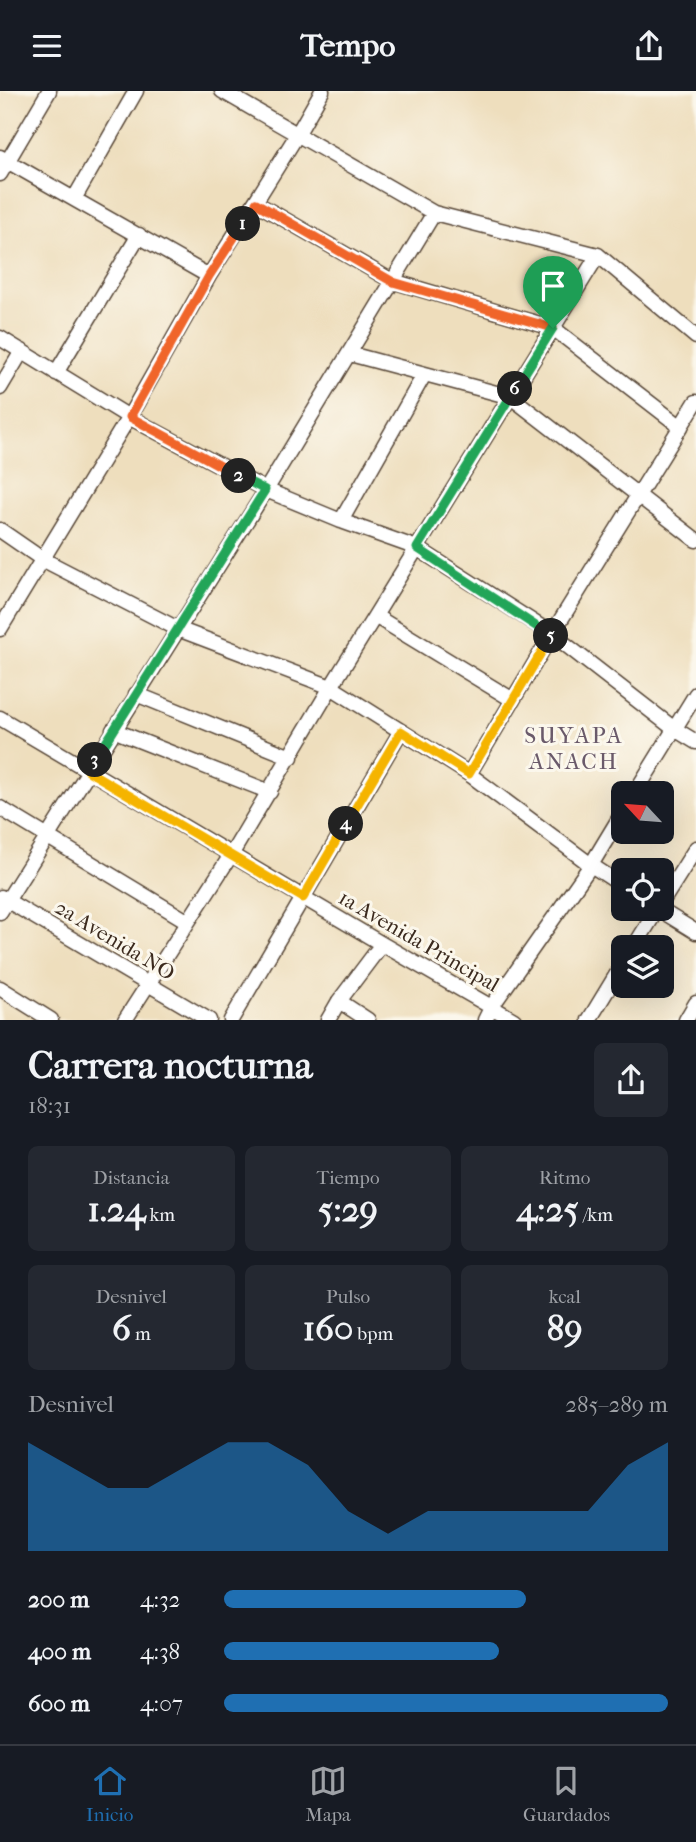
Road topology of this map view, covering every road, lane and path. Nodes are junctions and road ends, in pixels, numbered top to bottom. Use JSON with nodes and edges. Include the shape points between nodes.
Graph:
{"nodes":[{"id":1,"x":49,"y":91,"type":"edge"},
{"id":2,"x":136,"y":91,"type":"edge"},
{"id":3,"x":322,"y":91,"type":"edge"},
{"id":4,"x":225,"y":92,"type":"edge"},
{"id":5,"x":298,"y":135,"type":"junction"},
{"id":6,"x":2,"y":164,"type":"edge"},
{"id":7,"x":74,"y":199,"type":"junction"},
{"id":8,"x":256,"y":203,"type":"junction"},
{"id":9,"x":434,"y":213,"type":"junction"},
{"id":10,"x":139,"y":235,"type":"junction"},
{"id":11,"x":598,"y":255,"type":"junction"},
{"id":12,"x":209,"y":276,"type":"junction"},
{"id":13,"x":393,"y":282,"type":"junction"},
{"id":14,"x":553,"y":328,"type":"junction"},
{"id":15,"x":696,"y":337,"type":"edge"},
{"id":16,"x":0,"y":338,"type":"edge"},
{"id":17,"x":22,"y":351,"type":"junction"},
{"id":18,"x":350,"y":354,"type":"junction"},
{"id":19,"x":56,"y":373,"type":"junction"},
{"id":20,"x":424,"y":375,"type":"junction"},
{"id":21,"x":0,"y":388,"type":"edge"},
{"id":22,"x":511,"y":397,"type":"junction"},
{"id":23,"x":696,"y":401,"type":"edge"},
{"id":24,"x":130,"y":417,"type":"junction"},
{"id":25,"x":681,"y":427,"type":"junction"},
{"id":26,"x":265,"y":490,"type":"junction"},
{"id":27,"x":639,"y":497,"type":"junction"},
{"id":28,"x":341,"y":521,"type":"junction"},
{"id":29,"x":0,"y":530,"type":"edge"},
{"id":30,"x":696,"y":540,"type":"edge"},
{"id":31,"x":417,"y":548,"type":"junction"},
{"id":32,"x":42,"y":559,"type":"junction"},
{"id":33,"x":375,"y":616,"type":"junction"},
{"id":34,"x":2,"y":620,"type":"edge"},
{"id":35,"x":178,"y":629,"type":"junction"},
{"id":36,"x":552,"y":634,"type":"junction"},
{"id":37,"x":331,"y":687,"type":"junction"},
{"id":38,"x":136,"y":694,"type":"junction"},
{"id":39,"x":696,"y":694,"type":"edge"},
{"id":40,"x":513,"y":700,"type":"junction"},
{"id":41,"x":0,"y":718,"type":"edge"},
{"id":42,"x":673,"y":728,"type":"junction"},
{"id":43,"x":113,"y":730,"type":"junction"},
{"id":44,"x":401,"y":731,"type":"junction"},
{"id":45,"x":696,"y":742,"type":"edge"},
{"id":46,"x":291,"y":757,"type":"junction"},
{"id":47,"x":88,"y":771,"type":"junction"},
{"id":48,"x":469,"y":774,"type":"junction"},
{"id":49,"x":642,"y":781,"type":"edge"},
{"id":50,"x":270,"y":792,"type":"junction"},
{"id":51,"x":0,"y":808,"type":"edge"},
{"id":52,"x":611,"y":832,"type":"edge"},
{"id":53,"x":48,"y":837,"type":"junction"},
{"id":54,"x":696,"y":848,"type":"edge"},
{"id":55,"x":231,"y":855,"type":"junction"},
{"id":56,"x":591,"y":865,"type":"junction"},
{"id":57,"x":611,"y":878,"type":"edge"},
{"id":58,"x":674,"y":883,"type":"edge"},
{"id":59,"x":303,"y":898,"type":"junction"},
{"id":60,"x":3,"y":903,"type":"edge"},
{"id":61,"x":674,"y":918,"type":"edge"},
{"id":62,"x":187,"y":921,"type":"junction"},
{"id":63,"x":696,"y":932,"type":"edge"},
{"id":64,"x":382,"y":944,"type":"junction"},
{"id":65,"x":147,"y":983,"type":"junction"},
{"id":66,"x":611,"y":984,"type":"edge"},
{"id":67,"x":0,"y":988,"type":"edge"},
{"id":68,"x":339,"y":1001,"type":"junction"},
{"id":69,"x":489,"y":1013,"type":"edge"},
{"id":70,"x":51,"y":1020,"type":"edge"},
{"id":71,"x":125,"y":1020,"type":"edge"},
{"id":72,"x":209,"y":1020,"type":"edge"},
{"id":73,"x":232,"y":1020,"type":"edge"},
{"id":74,"x":328,"y":1020,"type":"edge"},
{"id":75,"x":368,"y":1020,"type":"edge"},
{"id":76,"x":514,"y":1020,"type":"edge"},
{"id":77,"x":589,"y":1020,"type":"edge"}],
"edges":[{"from":1,"to":6,"type":"street"},
{"from":2,"to":7,"type":"street"},
{"from":3,"to":5,"type":"street"},
{"from":4,"to":5,"type":"street"},
{"from":5,"to":8,"type":"street"},
{"from":5,"to":9,"type":"street"},
{"from":6,"to":7,"type":"street"},
{"from":7,"to":10,"type":"street"},
{"from":8,"to":12,"type":"street"},
{"from":8,"to":13,"type":"street"},
{"from":9,"to":11,"type":"street"},
{"from":9,"to":13,"type":"street"},
{"from":10,"to":12,"type":"street"},
{"from":10,"to":19,"type":"street"},
{"from":11,"to":14,"type":"street"},
{"from":11,"to":15,"type":"street"},
{"from":12,"to":24,"type":"street"},
{"from":13,"to":14,"type":"street"},
{"from":13,"to":18,"type":"street"},
{"from":14,"to":22,"type":"street"},
{"from":14,"to":25,"type":"street"},
{"from":16,"to":17,"type":"street"},
{"from":17,"to":19,"type":"street"},
{"from":17,"to":21,"type":"street"},
{"from":18,"to":20,"type":"street"},
{"from":18,"to":26,"type":"street"},
{"from":19,"to":24,"type":"street"},
{"from":20,"to":22,"type":"street"},
{"from":20,"to":28,"type":"street"},
{"from":22,"to":27,"type":"street"},
{"from":22,"to":31,"type":"street"},
{"from":23,"to":25,"type":"street"},
{"from":24,"to":26,"type":"street"},
{"from":24,"to":32,"type":"street"},
{"from":25,"to":27,"type":"street"},
{"from":26,"to":28,"type":"street"},
{"from":26,"to":35,"type":"street"},
{"from":27,"to":30,"type":"street"},
{"from":27,"to":36,"type":"street"},
{"from":28,"to":31,"type":"street"},
{"from":29,"to":32,"type":"street"},
{"from":31,"to":33,"type":"street"},
{"from":31,"to":36,"type":"street"},
{"from":32,"to":34,"type":"street"},
{"from":32,"to":35,"type":"street"},
{"from":33,"to":37,"type":"street"},
{"from":33,"to":40,"type":"street"},
{"from":35,"to":37,"type":"street"},
{"from":35,"to":38,"type":"street"},
{"from":36,"to":40,"type":"street"},
{"from":36,"to":42,"type":"street"},
{"from":37,"to":44,"type":"street"},
{"from":37,"to":46,"type":"street"},
{"from":38,"to":43,"type":"street"},
{"from":38,"to":46,"type":"street"},
{"from":39,"to":42,"type":"street"},
{"from":40,"to":48,"type":"street"},
{"from":41,"to":47,"type":"street","name":"1a Avenida Principal"},
{"from":42,"to":45,"type":"street"},
{"from":42,"to":49,"type":"street"},
{"from":43,"to":47,"type":"street"},
{"from":43,"to":50,"type":"street"},
{"from":44,"to":48,"type":"street"},
{"from":44,"to":59,"type":"street"},
{"from":46,"to":50,"type":"street"},
{"from":47,"to":53,"type":"street"},
{"from":47,"to":55,"type":"street","name":"1a Avenida Principal"},
{"from":48,"to":56,"type":"street"},
{"from":50,"to":55,"type":"street"},
{"from":51,"to":53,"type":"street"},
{"from":52,"to":56,"type":"street"},
{"from":53,"to":60,"type":"street"},
{"from":53,"to":62,"type":"street"},
{"from":54,"to":58,"type":"street"},
{"from":55,"to":59,"type":"street","name":"1a Avenida Principal"},
{"from":55,"to":62,"type":"street"},
{"from":56,"to":57,"type":"street"},
{"from":56,"to":69,"type":"street"},
{"from":59,"to":64,"type":"street","name":"1a Avenida Principal"},
{"from":59,"to":73,"type":"street"},
{"from":60,"to":65,"type":"street","name":"2a Avenida NO"},
{"from":61,"to":63,"type":"street"},
{"from":62,"to":65,"type":"street"},
{"from":64,"to":68,"type":"street"},
{"from":64,"to":69,"type":"street","name":"1a Avenida Principal"},
{"from":65,"to":71,"type":"street"},
{"from":65,"to":72,"type":"street","name":"2a Avenida NO"},
{"from":66,"to":77,"type":"street"},
{"from":67,"to":70,"type":"street"},
{"from":68,"to":74,"type":"street"},
{"from":68,"to":75,"type":"street"},
{"from":69,"to":76,"type":"street","name":"1a Avenida Principal"}]}
